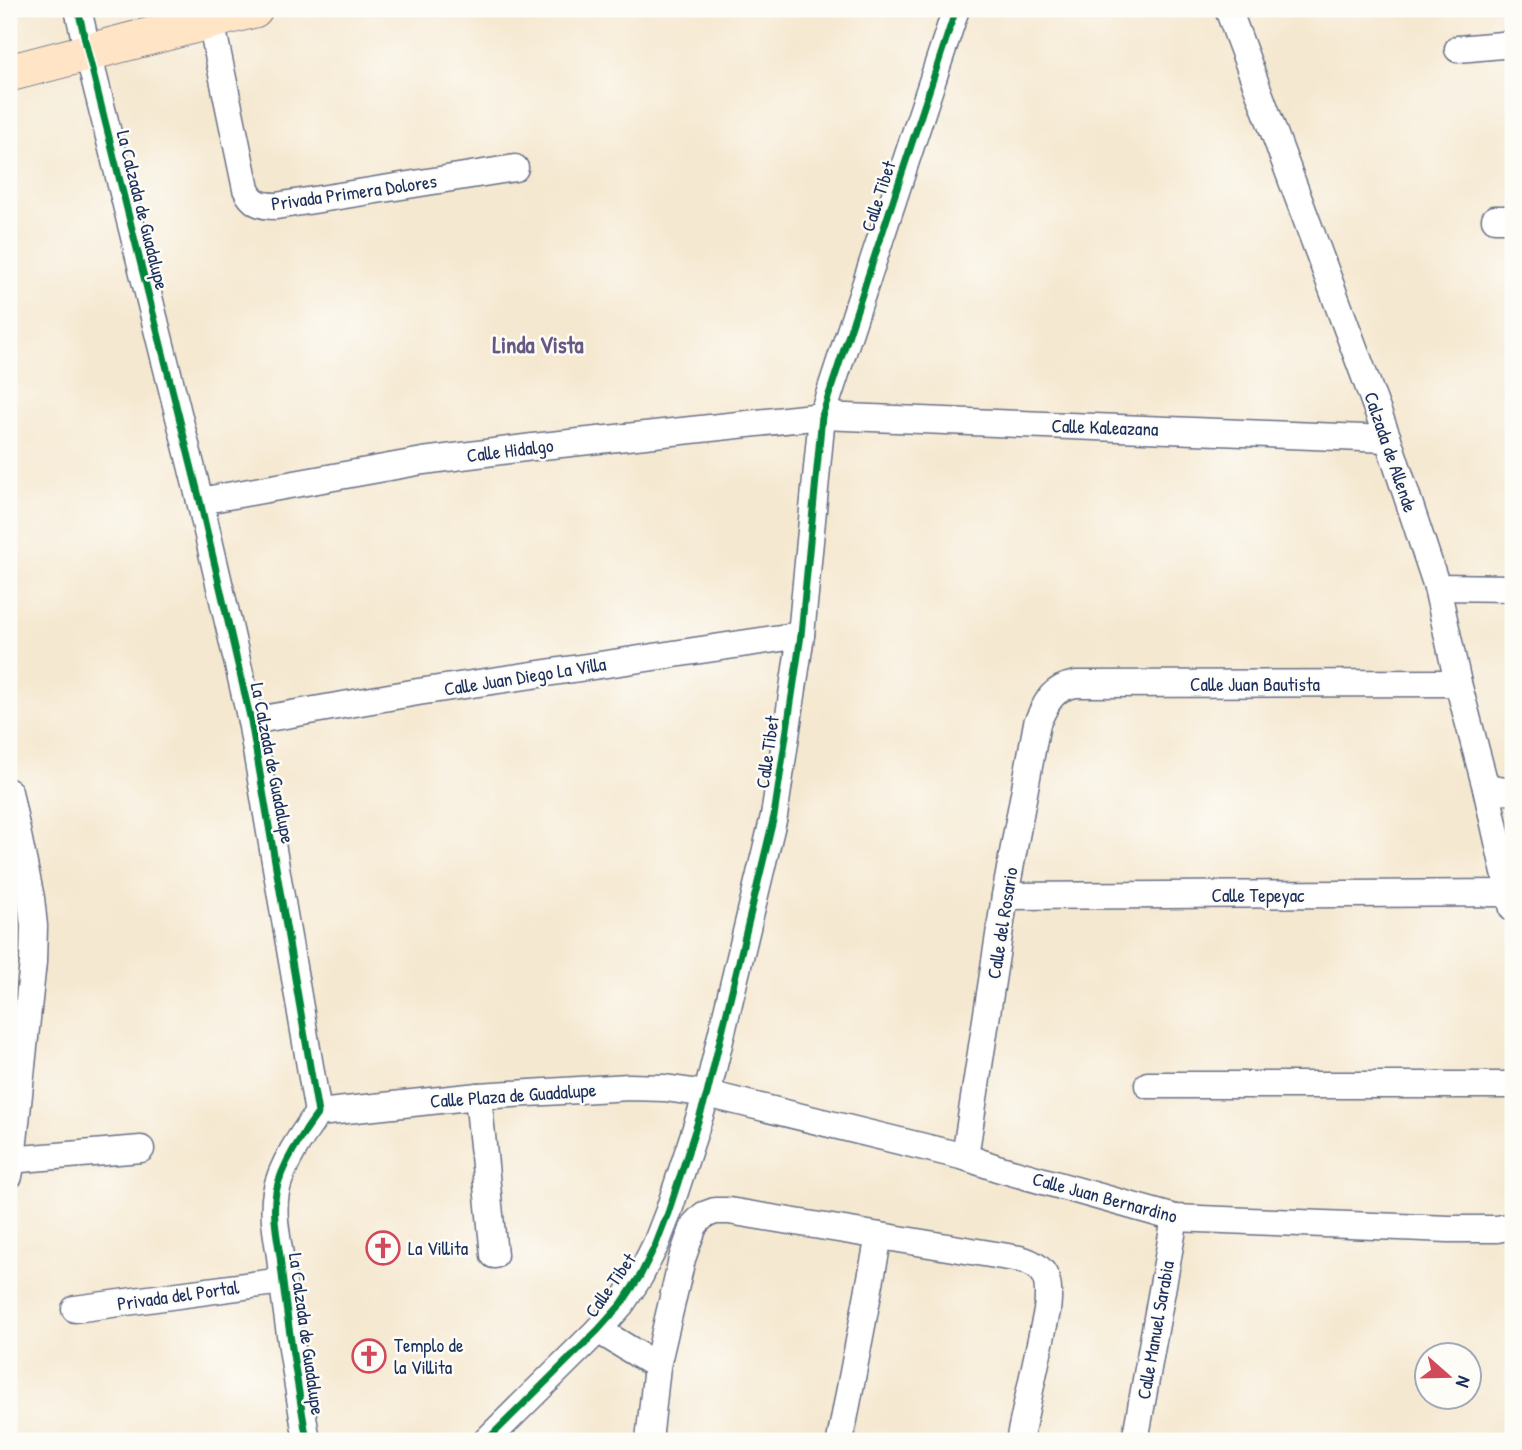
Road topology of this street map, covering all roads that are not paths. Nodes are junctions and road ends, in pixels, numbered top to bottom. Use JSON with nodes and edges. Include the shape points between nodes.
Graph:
{"nodes":[{"id":1,"x":78,"y":9,"type":"edge"},
{"id":2,"x":254,"y":9,"type":"edge"},
{"id":3,"x":956,"y":9,"type":"edge"},
{"id":4,"x":1228,"y":9,"type":"edge"},
{"id":5,"x":211,"y":21,"type":"junction"},
{"id":6,"x":1513,"y":44,"type":"edge"},
{"id":7,"x":1458,"y":49,"type":"dead end"},
{"id":8,"x":88,"y":53,"type":"junction"},
{"id":9,"x":9,"y":73,"type":"edge"},
{"id":10,"x":515,"y":168,"type":"dead end"},
{"id":11,"x":822,"y":416,"type":"junction"},
{"id":12,"x":1388,"y":439,"type":"junction"},
{"id":13,"x":200,"y":501,"type":"junction"},
{"id":14,"x":1437,"y":587,"type":"junction"},
{"id":15,"x":1513,"y":588,"type":"edge"},
{"id":16,"x":801,"y":635,"type":"junction"},
{"id":17,"x":1458,"y":684,"type":"junction"},
{"id":18,"x":1053,"y":693,"type":"joint"},
{"id":19,"x":251,"y":721,"type":"junction"},
{"id":20,"x":1486,"y":788,"type":"junction"},
{"id":21,"x":9,"y":792,"type":"edge"},
{"id":22,"x":1513,"y":792,"type":"edge"},
{"id":23,"x":1005,"y":896,"type":"junction"},
{"id":24,"x":1512,"y":901,"type":"edge"},
{"id":25,"x":1147,"y":1084,"type":"dead end"},
{"id":26,"x":1513,"y":1085,"type":"edge"},
{"id":27,"x":707,"y":1094,"type":"junction"},
{"id":28,"x":478,"y":1096,"type":"junction"},
{"id":29,"x":318,"y":1113,"type":"junction"},
{"id":30,"x":141,"y":1149,"type":"dead end"},
{"id":31,"x":965,"y":1157,"type":"junction"},
{"id":32,"x":10,"y":1166,"type":"edge"},
{"id":33,"x":1175,"y":1218,"type":"junction"},
{"id":34,"x":1513,"y":1226,"type":"edge"},
{"id":35,"x":879,"y":1236,"type":"junction"},
{"id":36,"x":494,"y":1255,"type":"dead end"},
{"id":37,"x":282,"y":1281,"type":"junction"},
{"id":38,"x":75,"y":1309,"type":"dead end"},
{"id":39,"x":598,"y":1331,"type":"junction"},
{"id":40,"x":657,"y":1366,"type":"junction"},
{"id":41,"x":307,"y":1441,"type":"edge"},
{"id":42,"x":486,"y":1441,"type":"edge"},
{"id":43,"x":649,"y":1441,"type":"edge"},
{"id":44,"x":840,"y":1441,"type":"edge"},
{"id":45,"x":1019,"y":1441,"type":"edge"},
{"id":46,"x":1135,"y":1441,"type":"edge"}],
"edges":[{"from":1,"to":8,"type":"street","name":"La Calzada de Guadalupe"},
{"from":2,"to":5,"type":"street"},
{"from":3,"to":11,"type":"street","name":"Calle Tibet"},
{"from":4,"to":12,"type":"street","name":"Calzada de Allende"},
{"from":5,"to":8,"type":"street"},
{"from":5,"to":10,"type":"street","name":"Privada Primera Dolores","via":[[246,189],[255,203],[275,206]]},
{"from":6,"to":7,"type":"street"},
{"from":8,"to":9,"type":"street"},
{"from":8,"to":13,"type":"street","name":"La Calzada de Guadalupe"},
{"from":11,"to":12,"type":"street","name":"Calle Kaleazana"},
{"from":11,"to":13,"type":"street","name":"Calle Hidalgo","via":[[423,461]]},
{"from":11,"to":16,"type":"street","name":"Calle Tibet"},
{"from":12,"to":14,"type":"street","name":"Calzada de Allende"},
{"from":13,"to":19,"type":"street","name":"La Calzada de Guadalupe"},
{"from":14,"to":15,"type":"street"},
{"from":14,"to":17,"type":"street","name":"Calzada de Allende"},
{"from":16,"to":19,"type":"street","name":"Calle Juan Diego La Villa"},
{"from":16,"to":27,"type":"street","name":"Calle Tibet","via":[[774,816]]},
{"from":17,"to":18,"type":"street","name":"Calle Juan Bautista","via":[[1076,684]]},
{"from":17,"to":20,"type":"street","name":"Calzada de Allende"},
{"from":18,"to":23,"type":"street","name":"Calle del Rosario","via":[[1037,723]]},
{"from":19,"to":29,"type":"street","name":"La Calzada de Guadalupe"},
{"from":20,"to":22,"type":"street"},
{"from":20,"to":24,"type":"street","name":"Calzada de Allende"},
{"from":21,"to":32,"type":"street","via":[[34,926]]},
{"from":23,"to":24,"type":"street","name":"Calle Tepeyac"},
{"from":23,"to":31,"type":"street","name":"Calle del Rosario"},
{"from":25,"to":26,"type":"street"},
{"from":27,"to":28,"type":"street","name":"Calle Plaza de Guadalupe","via":[[629,1087]]},
{"from":27,"to":31,"type":"street","name":"Calle Juan Bernardino"},
{"from":27,"to":39,"type":"street","name":"Calle Tibet","via":[[656,1244],[640,1276]]},
{"from":28,"to":29,"type":"street","name":"Calle Plaza de Guadalupe"},
{"from":28,"to":36,"type":"street"},
{"from":29,"to":37,"type":"street","name":"La Calzada de Guadalupe","via":[[300,1138],[276,1190]]},
{"from":30,"to":32,"type":"street"},
{"from":31,"to":33,"type":"street","name":"Calle Juan Bernardino"},
{"from":33,"to":34,"type":"street","name":"Calle Juan Bernardino","via":[[1449,1229]]},
{"from":33,"to":46,"type":"street","name":"Calle Manuel Sarabia"},
{"from":35,"to":40,"type":"street","via":[[729,1211],[704,1215],[695,1224],[682,1259]]},
{"from":35,"to":44,"type":"street"},
{"from":35,"to":45,"type":"street","via":[[1020,1259],[1045,1275],[1047,1311]]},
{"from":37,"to":38,"type":"street","name":"Privada del Portal"},
{"from":37,"to":41,"type":"street","name":"La Calzada de Guadalupe"},
{"from":39,"to":40,"type":"street"},
{"from":39,"to":42,"type":"street","name":"Calle Tibet"},
{"from":40,"to":43,"type":"street"}]}
